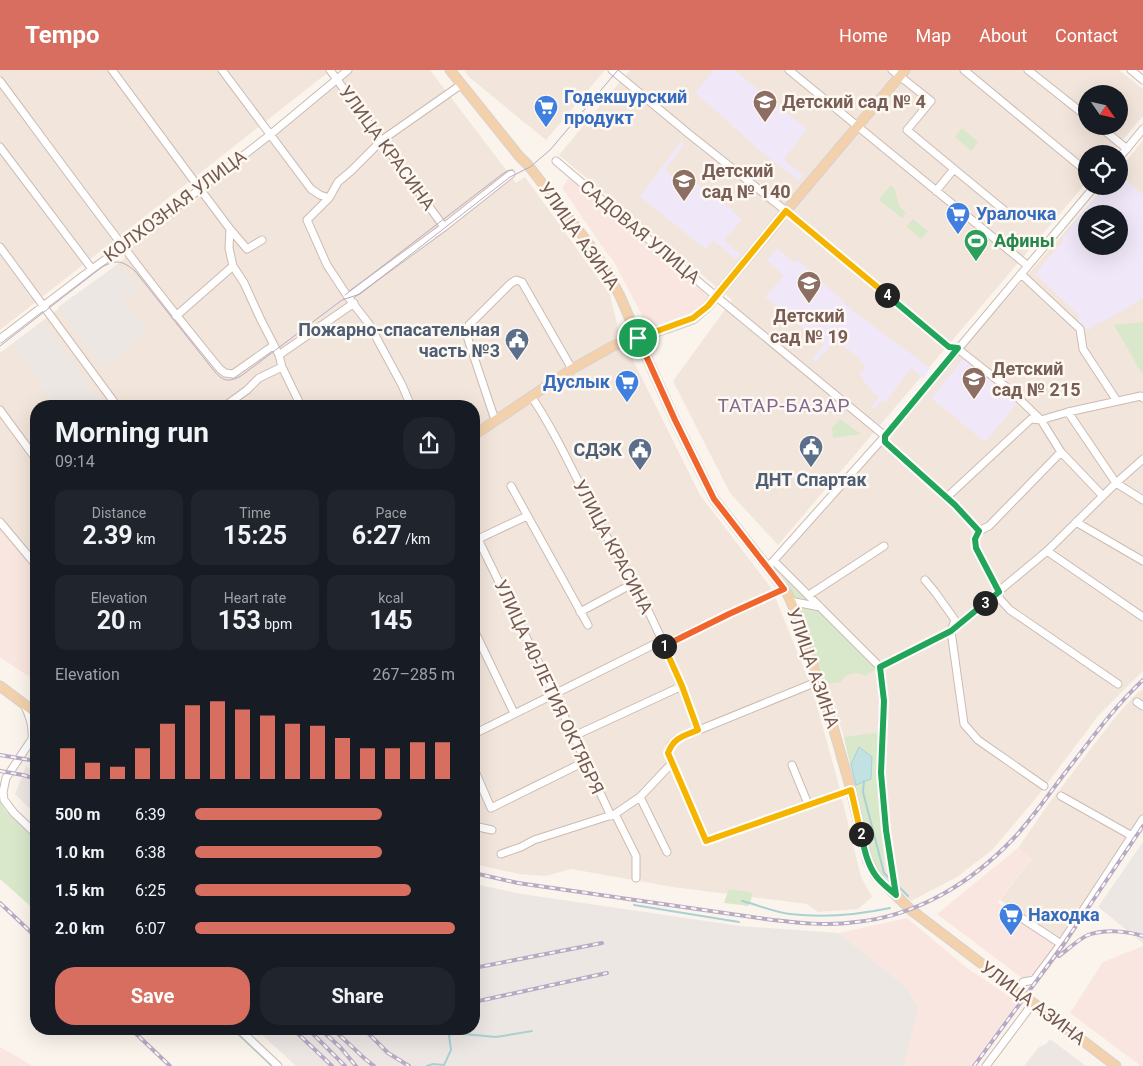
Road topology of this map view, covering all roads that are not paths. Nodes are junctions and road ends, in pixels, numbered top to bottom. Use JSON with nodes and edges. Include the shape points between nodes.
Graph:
{"nodes":[{"id":1,"x":112,"y":70,"type":"edge"},
{"id":2,"x":222,"y":70,"type":"edge"},
{"id":3,"x":330,"y":70,"type":"edge"},
{"id":4,"x":348,"y":70,"type":"edge"},
{"id":5,"x":450,"y":70,"type":"edge"},
{"id":6,"x":612,"y":70,"type":"edge"},
{"id":7,"x":789,"y":70,"type":"edge"},
{"id":8,"x":892,"y":70,"type":"edge"},
{"id":9,"x":964,"y":70,"type":"edge"},
{"id":10,"x":1028,"y":70,"type":"edge"},
{"id":11,"x":1131,"y":70,"type":"edge"},
{"id":12,"x":903,"y":73,"type":"edge"},
{"id":13,"x":337,"y":79,"type":"junction"},
{"id":14,"x":1143,"y":80,"type":"edge"},
{"id":15,"x":0,"y":81,"type":"edge"},
{"id":16,"x":462,"y":84,"type":"junction"},
{"id":17,"x":1078,"y":110,"type":"edge"},
{"id":18,"x":858,"y":127,"type":"junction"},
{"id":19,"x":1143,"y":129,"type":"edge"},
{"id":20,"x":270,"y":134,"type":"junction"},
{"id":21,"x":1109,"y":135,"type":"edge"},
{"id":22,"x":382,"y":140,"type":"junction"},
{"id":23,"x":1122,"y":145,"type":"edge"},
{"id":24,"x":0,"y":147,"type":"edge"},
{"id":25,"x":1128,"y":148,"type":"edge"},
{"id":26,"x":556,"y":161,"type":"dead end"},
{"id":27,"x":1078,"y":164,"type":"edge"},
{"id":28,"x":954,"y":169,"type":"junction"},
{"id":29,"x":510,"y":174,"type":"dead end"},
{"id":30,"x":200,"y":189,"type":"junction"},
{"id":31,"x":936,"y":191,"type":"junction"},
{"id":32,"x":1087,"y":195,"type":"edge"},
{"id":33,"x":329,"y":198,"type":"junction"},
{"id":34,"x":786,"y":211,"type":"junction"},
{"id":35,"x":1005,"y":211,"type":"dead end"},
{"id":36,"x":444,"y":227,"type":"junction"},
{"id":37,"x":230,"y":229,"type":"junction"},
{"id":38,"x":262,"y":240,"type":"dead end"},
{"id":39,"x":0,"y":247,"type":"edge"},
{"id":40,"x":123,"y":247,"type":"junction"},
{"id":41,"x":233,"y":266,"type":"junction"},
{"id":42,"x":1028,"y":266,"type":"junction"},
{"id":43,"x":92,"y":269,"type":"junction"},
{"id":44,"x":1021,"y":274,"type":"junction"},
{"id":45,"x":716,"y":296,"type":"junction"},
{"id":46,"x":348,"y":297,"type":"junction"},
{"id":47,"x":354,"y":303,"type":"junction"},
{"id":48,"x":44,"y":305,"type":"junction"},
{"id":49,"x":176,"y":316,"type":"junction"},
{"id":50,"x":638,"y":338,"type":"junction"},
{"id":51,"x":0,"y":339,"type":"edge"},
{"id":52,"x":274,"y":345,"type":"junction"},
{"id":53,"x":958,"y":348,"type":"junction"},
{"id":54,"x":279,"y":355,"type":"junction"},
{"id":55,"x":282,"y":366,"type":"junction"},
{"id":56,"x":572,"y":369,"type":"junction"},
{"id":57,"x":531,"y":396,"type":"junction"},
{"id":58,"x":1143,"y":398,"type":"edge"},
{"id":59,"x":113,"y":400,"type":"edge"},
{"id":60,"x":233,"y":400,"type":"edge"},
{"id":61,"x":298,"y":400,"type":"edge"},
{"id":62,"x":408,"y":400,"type":"edge"},
{"id":63,"x":1117,"y":401,"type":"junction"},
{"id":64,"x":0,"y":410,"type":"edge"},
{"id":65,"x":1068,"y":412,"type":"junction"},
{"id":66,"x":495,"y":420,"type":"junction"},
{"id":67,"x":1041,"y":420,"type":"junction"},
{"id":68,"x":480,"y":431,"type":"edge"},
{"id":69,"x":885,"y":436,"type":"junction"},
{"id":70,"x":30,"y":451,"type":"edge"},
{"id":71,"x":1061,"y":452,"type":"junction"},
{"id":72,"x":1143,"y":459,"type":"edge"},
{"id":73,"x":1116,"y":482,"type":"junction"},
{"id":74,"x":511,"y":486,"type":"dead end"},
{"id":75,"x":1103,"y":496,"type":"junction"},
{"id":76,"x":946,"y":498,"type":"junction"},
{"id":77,"x":1143,"y":500,"type":"edge"},
{"id":78,"x":527,"y":516,"type":"junction"},
{"id":79,"x":0,"y":522,"type":"edge"},
{"id":80,"x":1076,"y":522,"type":"junction"},
{"id":81,"x":979,"y":531,"type":"junction"},
{"id":82,"x":480,"y":538,"type":"edge"},
{"id":83,"x":480,"y":543,"type":"edge"},
{"id":84,"x":884,"y":546,"type":"dead end"},
{"id":85,"x":1047,"y":551,"type":"junction"},
{"id":86,"x":30,"y":558,"type":"edge"},
{"id":87,"x":1143,"y":561,"type":"edge"},
{"id":88,"x":771,"y":564,"type":"junction"},
{"id":89,"x":924,"y":580,"type":"dead end"},
{"id":90,"x":634,"y":583,"type":"junction"},
{"id":91,"x":784,"y":589,"type":"junction"},
{"id":92,"x":999,"y":592,"type":"junction"},
{"id":93,"x":809,"y":595,"type":"junction"},
{"id":94,"x":790,"y":601,"type":"junction"},
{"id":95,"x":820,"y":607,"type":"junction"},
{"id":96,"x":580,"y":612,"type":"junction"},
{"id":97,"x":1143,"y":617,"type":"edge"},
{"id":98,"x":588,"y":625,"type":"dead end"},
{"id":99,"x":951,"y":631,"type":"junction"},
{"id":100,"x":480,"y":642,"type":"edge"},
{"id":101,"x":664,"y":645,"type":"junction"},
{"id":102,"x":880,"y":667,"type":"junction"},
{"id":103,"x":819,"y":681,"type":"junction"},
{"id":104,"x":1118,"y":684,"type":"dead end"},
{"id":105,"x":0,"y":686,"type":"edge"},
{"id":106,"x":682,"y":686,"type":"junction"},
{"id":107,"x":554,"y":694,"type":"junction"},
{"id":108,"x":24,"y":704,"type":"junction"},
{"id":109,"x":30,"y":708,"type":"edge"},
{"id":110,"x":514,"y":713,"type":"junction"},
{"id":111,"x":30,"y":717,"type":"edge"},
{"id":112,"x":698,"y":730,"type":"junction"},
{"id":113,"x":480,"y":731,"type":"edge"},
{"id":114,"x":574,"y":736,"type":"junction"},
{"id":115,"x":30,"y":744,"type":"edge"},
{"id":116,"x":586,"y":761,"type":"junction"},
{"id":117,"x":672,"y":763,"type":"junction"},
{"id":118,"x":792,"y":765,"type":"dead end"},
{"id":119,"x":480,"y":783,"type":"edge"},
{"id":120,"x":1044,"y":786,"type":"dead end"},
{"id":121,"x":851,"y":790,"type":"junction"},
{"id":122,"x":1061,"y":796,"type":"dead end"},
{"id":123,"x":640,"y":797,"type":"junction"},
{"id":124,"x":808,"y":804,"type":"junction"},
{"id":125,"x":613,"y":815,"type":"junction"},
{"id":126,"x":1143,"y":819,"type":"edge"},
{"id":127,"x":480,"y":827,"type":"edge"},
{"id":128,"x":30,"y":828,"type":"edge"},
{"id":129,"x":492,"y":830,"type":"dead end"},
{"id":130,"x":1132,"y":836,"type":"junction"},
{"id":131,"x":667,"y":852,"type":"dead end"},
{"id":132,"x":501,"y":854,"type":"dead end"},
{"id":133,"x":636,"y":878,"type":"dead end"},
{"id":134,"x":896,"y":895,"type":"junction"},
{"id":135,"x":1010,"y":911,"type":"dead end"},
{"id":136,"x":1061,"y":944,"type":"junction"},
{"id":137,"x":1017,"y":991,"type":"junction"},
{"id":138,"x":1033,"y":1003,"type":"junction"},
{"id":139,"x":245,"y":1035,"type":"edge"},
{"id":140,"x":278,"y":1066,"type":"edge"},
{"id":141,"x":986,"y":1066,"type":"edge"},
{"id":142,"x":1116,"y":1066,"type":"edge"}],
"edges":[{"from":1,"to":30,"type":"street"},
{"from":2,"to":20,"type":"street"},
{"from":3,"to":13,"type":"street","name":"УЛИЦА КРАСИНА"},
{"from":4,"to":13,"type":"street","name":"КОЛХОЗНАЯ УЛИЦА"},
{"from":5,"to":16,"type":"main road","name":"УЛИЦА АЗИНА"},
{"from":6,"to":34,"type":"street"},
{"from":7,"to":18,"type":"street"},
{"from":8,"to":12,"type":"street"},
{"from":9,"to":27,"type":"street"},
{"from":10,"to":17,"type":"street"},
{"from":11,"to":14,"type":"street"},
{"from":12,"to":18,"type":"main road"},
{"from":12,"to":28,"type":"street","via":[[931,101],[907,130]]},
{"from":13,"to":20,"type":"street","name":"КОЛХОЗНАЯ УЛИЦА"},
{"from":13,"to":22,"type":"street","name":"УЛИЦА КРАСИНА"},
{"from":15,"to":40,"type":"street"},
{"from":16,"to":22,"type":"street"},
{"from":16,"to":50,"type":"main road","name":"УЛИЦА АЗИНА","via":[[586,240],[620,296]]},
{"from":18,"to":31,"type":"street"},
{"from":18,"to":34,"type":"main road"},
{"from":19,"to":25,"type":"street"},
{"from":20,"to":30,"type":"street","name":"КОЛХОЗНАЯ УЛИЦА"},
{"from":20,"to":33,"type":"street","via":[[312,189]]},
{"from":21,"to":23,"type":"street"},
{"from":22,"to":33,"type":"street","via":[[338,182]]},
{"from":22,"to":36,"type":"street","name":"УЛИЦА КРАСИНА"},
{"from":24,"to":43,"type":"street"},
{"from":26,"to":45,"type":"street","name":"САДОВАЯ УЛИЦА"},
{"from":28,"to":31,"type":"street"},
{"from":28,"to":35,"type":"street"},
{"from":29,"to":36,"type":"street"},
{"from":30,"to":37,"type":"street"},
{"from":30,"to":40,"type":"street","name":"КОЛХОЗНАЯ УЛИЦА"},
{"from":31,"to":42,"type":"street"},
{"from":32,"to":42,"type":"street"},
{"from":33,"to":46,"type":"street","via":[[307,220],[327,265]]},
{"from":34,"to":45,"type":"main road"},
{"from":34,"to":53,"type":"street","via":[[949,347]]},
{"from":36,"to":46,"type":"street"},
{"from":37,"to":38,"type":"street","via":[[246,248]]},
{"from":37,"to":41,"type":"street","via":[[229,248]]},
{"from":39,"to":48,"type":"street"},
{"from":40,"to":43,"type":"street","name":"КОЛХОЗНАЯ УЛИЦА"},
{"from":40,"to":49,"type":"street"},
{"from":41,"to":49,"type":"street"},
{"from":41,"to":52,"type":"street"},
{"from":42,"to":44,"type":"street"},
{"from":43,"to":48,"type":"street","name":"КОЛХОЗНАЯ УЛИЦА"},
{"from":44,"to":53,"type":"street"},
{"from":44,"to":63,"type":"street","via":[[1080,328],[1083,349]]},
{"from":45,"to":50,"type":"main road","via":[[693,318]]},
{"from":45,"to":69,"type":"street","name":"САДОВАЯ УЛИЦА"},
{"from":46,"to":47,"type":"street"},
{"from":47,"to":54,"type":"street"},
{"from":47,"to":62,"type":"street","via":[[369,324]]},
{"from":48,"to":51,"type":"street","name":"КОЛХОЗНАЯ УЛИЦА"},
{"from":48,"to":59,"type":"street"},
{"from":49,"to":52,"type":"street","via":[[225,373],[233,374]]},
{"from":50,"to":56,"type":"main road","via":[[613,346]]},
{"from":50,"to":88,"type":"main road","name":"УЛИЦА АЗИНА","via":[[714,499]]},
{"from":52,"to":54,"type":"street"},
{"from":53,"to":67,"type":"street"},
{"from":53,"to":69,"type":"street"},
{"from":54,"to":55,"type":"street"},
{"from":55,"to":60,"type":"street","via":[[260,378]]},
{"from":55,"to":61,"type":"street"},
{"from":56,"to":57,"type":"main road"},
{"from":56,"to":66,"type":"street","via":[[522,282],[516,280],[469,325],[466,333]]},
{"from":57,"to":66,"type":"main road"},
{"from":57,"to":90,"type":"street","name":"УЛИЦА КРАСИНА"},
{"from":58,"to":63,"type":"street"},
{"from":63,"to":65,"type":"street"},
{"from":64,"to":70,"type":"street"},
{"from":65,"to":67,"type":"street"},
{"from":65,"to":73,"type":"street"},
{"from":66,"to":68,"type":"main road"},
{"from":67,"to":71,"type":"street"},
{"from":67,"to":76,"type":"street","via":[[1031,419]]},
{"from":69,"to":76,"type":"street","name":"САДОВАЯ УЛИЦА","via":[[885,442]]},
{"from":69,"to":88,"type":"street"},
{"from":71,"to":75,"type":"street"},
{"from":71,"to":81,"type":"street","via":[[989,526]]},
{"from":72,"to":73,"type":"street"},
{"from":73,"to":75,"type":"street"},
{"from":73,"to":77,"type":"street"},
{"from":74,"to":78,"type":"street"},
{"from":75,"to":80,"type":"street"},
{"from":76,"to":81,"type":"street","name":"САДОВАЯ УЛИЦА"},
{"from":78,"to":82,"type":"street"},
{"from":78,"to":96,"type":"street"},
{"from":79,"to":86,"type":"street"},
{"from":80,"to":85,"type":"street"},
{"from":80,"to":87,"type":"street"},
{"from":81,"to":92,"type":"street","via":[[975,539],[976,548]]},
{"from":83,"to":107,"type":"street","name":"УЛИЦА 40-ЛЕТИЯ ОКТЯБРЯ"},
{"from":84,"to":93,"type":"street"},
{"from":85,"to":92,"type":"street"},
{"from":85,"to":97,"type":"street"},
{"from":88,"to":91,"type":"main road","name":"УЛИЦА АЗИНА"},
{"from":88,"to":93,"type":"street"},
{"from":89,"to":99,"type":"street","via":[[955,620]]},
{"from":90,"to":96,"type":"street"},
{"from":90,"to":101,"type":"street","name":"УЛИЦА КРАСИНА"},
{"from":91,"to":94,"type":"main road","name":"УЛИЦА АЗИНА"},
{"from":91,"to":101,"type":"street"},
{"from":92,"to":99,"type":"street"},
{"from":92,"to":104,"type":"street","via":[[999,598],[1010,610]]},
{"from":93,"to":95,"type":"street"},
{"from":94,"to":95,"type":"street"},
{"from":94,"to":103,"type":"main road","name":"УЛИЦА АЗИНА"},
{"from":95,"to":102,"type":"street"},
{"from":96,"to":98,"type":"street"},
{"from":99,"to":102,"type":"street"},
{"from":99,"to":120,"type":"street","via":[[964,724],[978,740]]},
{"from":100,"to":110,"type":"street"},
{"from":101,"to":106,"type":"street","name":"УЛИЦА КРАСИНА"},
{"from":101,"to":107,"type":"street","via":[[655,644]]},
{"from":102,"to":134,"type":"street","via":[[884,701],[881,773]]},
{"from":103,"to":112,"type":"street"},
{"from":103,"to":121,"type":"main road","name":"УЛИЦА АЗИНА"},
{"from":105,"to":108,"type":"main road"},
{"from":106,"to":112,"type":"street","name":"УЛИЦА КРАСИНА"},
{"from":106,"to":114,"type":"street"},
{"from":107,"to":110,"type":"street"},
{"from":107,"to":114,"type":"street","name":"УЛИЦА 40-ЛЕТИЯ ОКТЯБРЯ"},
{"from":108,"to":109,"type":"main road"},
{"from":108,"to":111,"type":"street"},
{"from":110,"to":113,"type":"street"},
{"from":112,"to":117,"type":"street","via":[[671,745],[668,753]]},
{"from":114,"to":116,"type":"street","name":"УЛИЦА 40-ЛЕТИЯ ОКТЯБРЯ"},
{"from":115,"to":128,"type":"street","via":[[6,778],[3,792],[4,800]]},
{"from":116,"to":119,"type":"street","via":[[491,808]]},
{"from":116,"to":125,"type":"street","name":"УЛИЦА 40-ЛЕТИЯ ОКТЯБРЯ"},
{"from":117,"to":123,"type":"street"},
{"from":117,"to":124,"type":"street","via":[[706,841]]},
{"from":118,"to":124,"type":"street"},
{"from":121,"to":124,"type":"street"},
{"from":121,"to":134,"type":"main road","name":"УЛИЦА АЗИНА","via":[[868,861],[876,876]]},
{"from":122,"to":130,"type":"street"},
{"from":123,"to":125,"type":"street"},
{"from":123,"to":131,"type":"street"},
{"from":125,"to":132,"type":"street"},
{"from":125,"to":133,"type":"street","name":"УЛИЦА 40-ЛЕТИЯ ОКТЯБРЯ","via":[[636,856]]},
{"from":126,"to":130,"type":"street"},
{"from":127,"to":129,"type":"street"},
{"from":130,"to":136,"type":"street"},
{"from":134,"to":137,"type":"main road","name":"УЛИЦА АЗИНА"},
{"from":135,"to":136,"type":"street"},
{"from":136,"to":137,"type":"street","via":[[1034,980],[1023,982]]},
{"from":137,"to":138,"type":"main road","name":"УЛИЦА АЗИНА"},
{"from":138,"to":141,"type":"street"},
{"from":138,"to":142,"type":"main road","name":"УЛИЦА АЗИНА"},
{"from":139,"to":140,"type":"street"}]}
